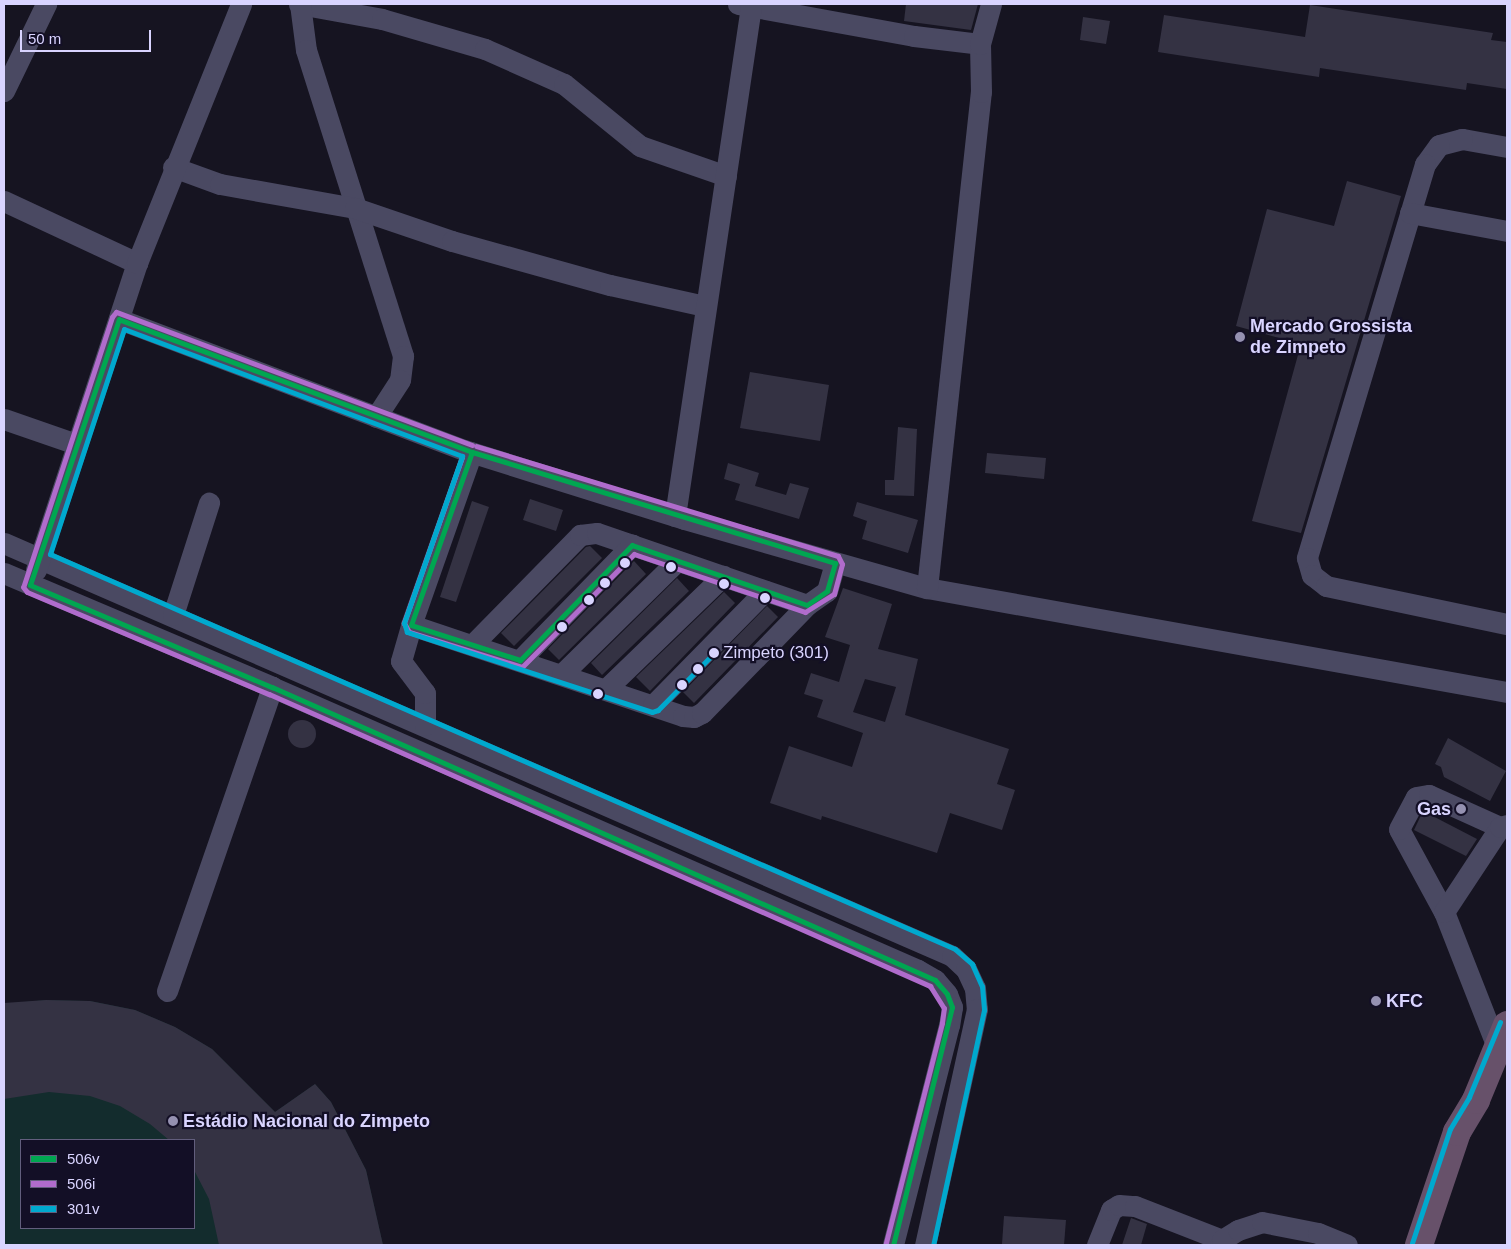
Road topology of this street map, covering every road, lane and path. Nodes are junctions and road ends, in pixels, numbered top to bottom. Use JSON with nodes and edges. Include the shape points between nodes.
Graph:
{"nodes":[{"id":1,"x":46,"y":4,"type":"edge"},
{"id":2,"x":241,"y":4,"type":"edge"},
{"id":3,"x":300,"y":4,"type":"edge"},
{"id":4,"x":990,"y":4,"type":"edge"},
{"id":5,"x":744,"y":5,"type":"edge"},
{"id":6,"x":980,"y":44,"type":"junction"},
{"id":7,"x":4,"y":91,"type":"edge"},
{"id":8,"x":1507,"y":146,"type":"edge"},
{"id":9,"x":173,"y":167,"type":"junction"},
{"id":10,"x":726,"y":176,"type":"junction"},
{"id":11,"x":4,"y":201,"type":"edge"},
{"id":12,"x":356,"y":208,"type":"junction"},
{"id":13,"x":1410,"y":213,"type":"junction"},
{"id":14,"x":1507,"y":231,"type":"edge"},
{"id":15,"x":137,"y":263,"type":"junction"},
{"id":16,"x":705,"y":306,"type":"junction"},
{"id":17,"x":119,"y":319,"type":"junction"},
{"id":18,"x":376,"y":417,"type":"junction"},
{"id":19,"x":4,"y":419,"type":"edge"},
{"id":20,"x":76,"y":444,"type":"junction"},
{"id":21,"x":472,"y":452,"type":"junction"},
{"id":22,"x":208,"y":503,"type":"dead end"},
{"id":23,"x":675,"y":516,"type":"junction"},
{"id":24,"x":4,"y":544,"type":"edge"},
{"id":25,"x":632,"y":545,"type":"junction"},
{"id":26,"x":41,"y":558,"type":"junction"},
{"id":27,"x":677,"y":561,"type":"junction"},
{"id":28,"x":835,"y":563,"type":"junction"},
{"id":29,"x":4,"y":573,"type":"edge"},
{"id":30,"x":723,"y":576,"type":"junction"},
{"id":31,"x":30,"y":585,"type":"junction"},
{"id":32,"x":927,"y":588,"type":"junction"},
{"id":33,"x":766,"y":591,"type":"junction"},
{"id":34,"x":807,"y":605,"type":"junction"},
{"id":35,"x":172,"y":615,"type":"junction"},
{"id":36,"x":1507,"y":624,"type":"edge"},
{"id":37,"x":411,"y":625,"type":"junction"},
{"id":38,"x":473,"y":644,"type":"junction"},
{"id":39,"x":520,"y":660,"type":"junction"},
{"id":40,"x":562,"y":674,"type":"junction"},
{"id":41,"x":272,"y":687,"type":"junction"},
{"id":42,"x":606,"y":690,"type":"junction"},
{"id":43,"x":1507,"y":692,"type":"edge"},
{"id":44,"x":653,"y":705,"type":"junction"},
{"id":45,"x":425,"y":725,"type":"junction"},
{"id":46,"x":1504,"y":826,"type":"edge"},
{"id":47,"x":1444,"y":912,"type":"junction"},
{"id":48,"x":167,"y":991,"type":"dead end"},
{"id":49,"x":1502,"y":1036,"type":"edge"},
{"id":50,"x":1221,"y":1243,"type":"edge"},
{"id":51,"x":894,"y":1245,"type":"edge"},
{"id":52,"x":924,"y":1245,"type":"edge"},
{"id":53,"x":1097,"y":1245,"type":"edge"},
{"id":54,"x":1347,"y":1245,"type":"edge"},
{"id":55,"x":1419,"y":1245,"type":"edge"}],
"edges":[{"from":1,"to":7,"type":"street"},
{"from":2,"to":9,"type":"street"},
{"from":3,"to":10,"type":"street","via":[[382,19],[485,49],[564,84],[640,146]]},
{"from":3,"to":12,"type":"street","via":[[306,50]]},
{"from":4,"to":6,"type":"street"},
{"from":5,"to":6,"type":"street","via":[[914,36]]},
{"from":5,"to":10,"type":"street"},
{"from":6,"to":32,"type":"street","via":[[981,92]]},
{"from":8,"to":13,"type":"street","via":[[1462,139],[1439,145],[1424,164]]},
{"from":9,"to":12,"type":"street","via":[[220,184]]},
{"from":9,"to":15,"type":"street"},
{"from":10,"to":16,"type":"street"},
{"from":11,"to":15,"type":"street"},
{"from":12,"to":16,"type":"street","via":[[452,241],[610,285]]},
{"from":12,"to":18,"type":"street","via":[[404,365],[400,380]]},
{"from":13,"to":14,"type":"street"},
{"from":13,"to":36,"type":"street","via":[[1308,558],[1312,575],[1326,586]]},
{"from":15,"to":17,"type":"street"},
{"from":16,"to":23,"type":"street"},
{"from":17,"to":18,"type":"street"},
{"from":17,"to":20,"type":"street"},
{"from":18,"to":21,"type":"street"},
{"from":19,"to":20,"type":"street"},
{"from":20,"to":26,"type":"street"},
{"from":21,"to":23,"type":"street"},
{"from":21,"to":37,"type":"street"},
{"from":22,"to":35,"type":"street"},
{"from":23,"to":28,"type":"street"},
{"from":24,"to":26,"type":"street"},
{"from":25,"to":27,"type":"street"},
{"from":25,"to":38,"type":"street","via":[[596,534],[580,535]]},
{"from":25,"to":39,"type":"street"},
{"from":26,"to":31,"type":"street"},
{"from":26,"to":35,"type":"street"},
{"from":27,"to":30,"type":"street"},
{"from":27,"to":40,"type":"street"},
{"from":28,"to":32,"type":"street"},
{"from":28,"to":34,"type":"street","via":[[827,591]]},
{"from":29,"to":31,"type":"street"},
{"from":30,"to":33,"type":"street"},
{"from":30,"to":42,"type":"street"},
{"from":31,"to":41,"type":"street"},
{"from":32,"to":43,"type":"street"},
{"from":33,"to":34,"type":"street"},
{"from":33,"to":44,"type":"street"},
{"from":34,"to":44,"type":"street","via":[[702,713],[683,716]]},
{"from":35,"to":45,"type":"street"},
{"from":37,"to":38,"type":"street"},
{"from":37,"to":45,"type":"street","via":[[401,661],[425,693]]},
{"from":38,"to":39,"type":"street"},
{"from":39,"to":40,"type":"street"},
{"from":40,"to":42,"type":"street"},
{"from":41,"to":48,"type":"street"},
{"from":41,"to":51,"type":"street","via":[[935,980],[947,994],[952,1007]]},
{"from":42,"to":44,"type":"street"},
{"from":45,"to":52,"type":"street","via":[[933,945],[966,969],[975,988],[977,1009]]},
{"from":46,"to":47,"type":"street"},
{"from":46,"to":47,"type":"street","via":[[1429,795],[1416,797],[1399,829]]},
{"from":47,"to":49,"type":"street"},
{"from":49,"to":55,"type":"highway","via":[[1476,1100],[1457,1132]]},
{"from":50,"to":53,"type":"street","via":[[1135,1206],[1118,1205],[1111,1210]]},
{"from":50,"to":54,"type":"street","via":[[1238,1230],[1262,1222],[1318,1233]]}]}
